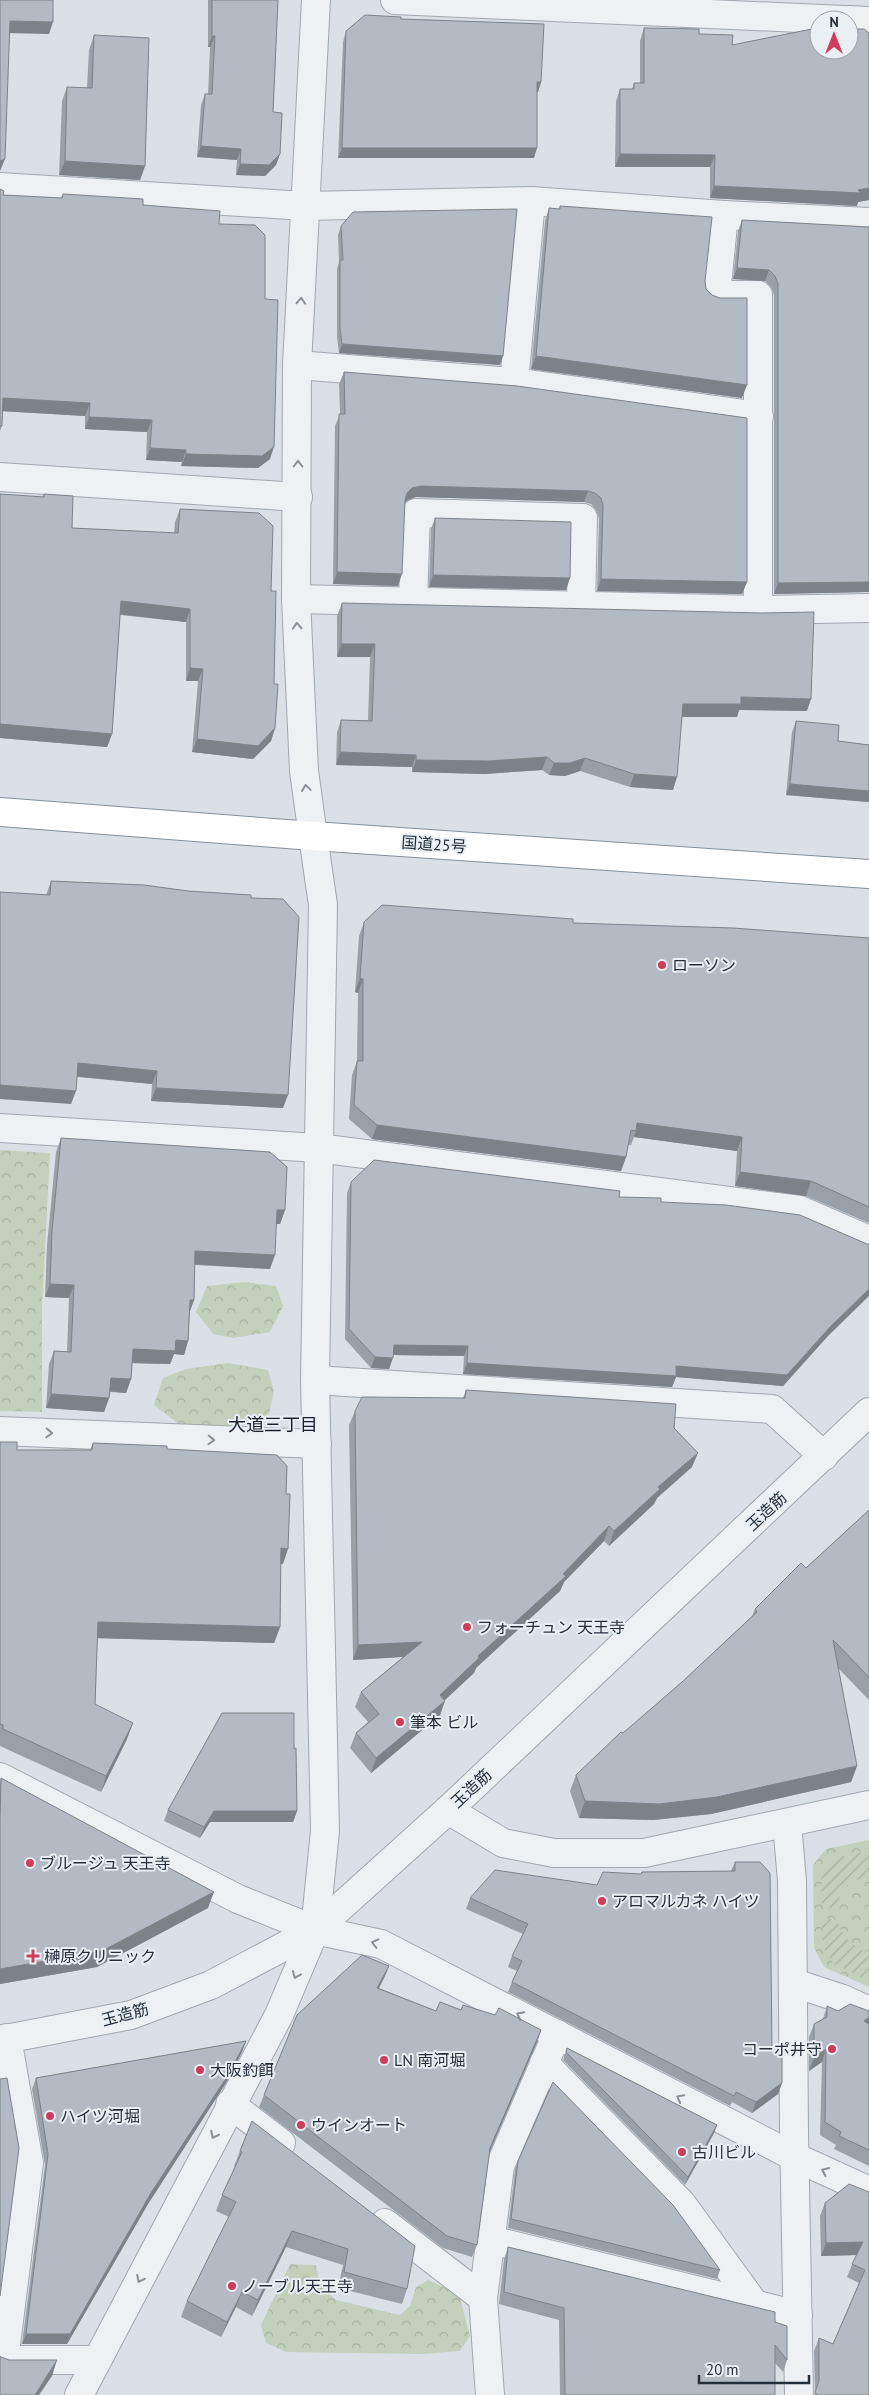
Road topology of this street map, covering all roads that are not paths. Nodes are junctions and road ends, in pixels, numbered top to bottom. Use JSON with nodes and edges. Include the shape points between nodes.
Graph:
{"nodes":[{"id":1,"x":316,"y":0,"type":"edge"},
{"id":2,"x":395,"y":0,"type":"edge"},
{"id":3,"x":809,"y":18,"type":"edge"},
{"id":4,"x":0,"y":187,"type":"edge"},
{"id":5,"x":531,"y":201,"type":"junction"},
{"id":6,"x":306,"y":206,"type":"junction"},
{"id":7,"x":724,"y":215,"type":"junction"},
{"id":8,"x":869,"y":222,"type":"edge"},
{"id":9,"x":297,"y":365,"type":"junction"},
{"id":10,"x":514,"y":382,"type":"junction"},
{"id":11,"x":759,"y":416,"type":"junction"},
{"id":12,"x":0,"y":477,"type":"edge"},
{"id":13,"x":298,"y":497,"type":"junction"},
{"id":14,"x":296,"y":599,"type":"junction"},
{"id":15,"x":413,"y":602,"type":"junction"},
{"id":16,"x":581,"y":606,"type":"junction"},
{"id":17,"x":869,"y":608,"type":"edge"},
{"id":18,"x":758,"y":610,"type":"junction"},
{"id":19,"x":0,"y":812,"type":"edge"},
{"id":20,"x":314,"y":836,"type":"junction"},
{"id":21,"x":869,"y":874,"type":"edge"},
{"id":22,"x":0,"y":1128,"type":"edge"},
{"id":23,"x":318,"y":1148,"type":"junction"},
{"id":24,"x":869,"y":1240,"type":"edge"},
{"id":25,"x":316,"y":1380,"type":"junction"},
{"id":26,"x":869,"y":1412,"type":"edge"},
{"id":27,"x":0,"y":1432,"type":"edge"},
{"id":28,"x":318,"y":1444,"type":"junction"},
{"id":29,"x":824,"y":1456,"type":"junction"},
{"id":30,"x":0,"y":1777,"type":"edge"},
{"id":31,"x":869,"y":1806,"type":"edge"},
{"id":32,"x":448,"y":1810,"type":"junction"},
{"id":33,"x":788,"y":1823,"type":"junction"},
{"id":34,"x":316,"y":1930,"type":"junction"},
{"id":35,"x":794,"y":1983,"type":"junction"},
{"id":36,"x":869,"y":2011,"type":"edge"},
{"id":37,"x":557,"y":2034,"type":"junction"},
{"id":38,"x":4,"y":2039,"type":"edge"},
{"id":39,"x":544,"y":2064,"type":"junction"},
{"id":40,"x":230,"y":2104,"type":"junction"},
{"id":41,"x":795,"y":2157,"type":"junction"},
{"id":42,"x":301,"y":2159,"type":"edge"},
{"id":43,"x":869,"y":2191,"type":"edge"},
{"id":44,"x":364,"y":2207,"type":"edge"},
{"id":45,"x":491,"y":2240,"type":"junction"},
{"id":46,"x":483,"y":2298,"type":"junction"},
{"id":47,"x":756,"y":2306,"type":"junction"},
{"id":48,"x":798,"y":2315,"type":"junction"},
{"id":49,"x":97,"y":2360,"type":"junction"},
{"id":50,"x":79,"y":2395,"type":"edge"},
{"id":51,"x":490,"y":2395,"type":"edge"},
{"id":52,"x":799,"y":2395,"type":"edge"}],
"edges":[{"from":1,"to":6,"type":"street"},
{"from":2,"to":3,"type":"street"},
{"from":4,"to":6,"type":"street"},
{"from":5,"to":6,"type":"street"},
{"from":5,"to":7,"type":"street"},
{"from":5,"to":10,"type":"street"},
{"from":9,"to":6,"type":"street","one_way":true},
{"from":7,"to":8,"type":"street"},
{"from":7,"to":11,"type":"street","via":[[716,295],[758,295]]},
{"from":9,"to":10,"type":"street"},
{"from":13,"to":9,"type":"street","one_way":true},
{"from":10,"to":11,"type":"street"},
{"from":11,"to":18,"type":"street"},
{"from":12,"to":13,"type":"street"},
{"from":13,"to":14,"type":"street"},
{"from":14,"to":15,"type":"street"},
{"from":20,"to":14,"type":"street","one_way":true,"via":[[304,771]]},
{"from":15,"to":16,"type":"street"},
{"from":15,"to":16,"type":"street","via":[[416,513],[584,518]]},
{"from":16,"to":18,"type":"street"},
{"from":17,"to":18,"type":"street"},
{"from":19,"to":20,"type":"highway","name":"国道25号"},
{"from":20,"to":21,"type":"highway","name":"国道25号"},
{"from":20,"to":23,"type":"street","via":[[322,905]]},
{"from":22,"to":23,"type":"street"},
{"from":23,"to":24,"type":"street","via":[[800,1210]]},
{"from":23,"to":25,"type":"street"},
{"from":25,"to":28,"type":"street"},
{"from":25,"to":29,"type":"street","via":[[772,1409]]},
{"from":26,"to":29,"type":"street","name":"玉造筋"},
{"from":27,"to":28,"type":"street","one_way":true},
{"from":28,"to":34,"type":"street","via":[[324,1831]]},
{"from":29,"to":32,"type":"street","name":"玉造筋"},
{"from":30,"to":34,"type":"street","via":[[238,1900]]},
{"from":31,"to":33,"type":"street"},
{"from":32,"to":33,"type":"street","via":[[503,1843],[554,1853],[644,1853]]},
{"from":32,"to":34,"type":"street","name":"玉造筋"},
{"from":33,"to":35,"type":"street"},
{"from":37,"to":34,"type":"street","one_way":true,"via":[[382,1944]]},
{"from":34,"to":38,"type":"street","name":"玉造筋","via":[[211,1985],[131,2015]]},
{"from":34,"to":40,"type":"street","one_way":true,"via":[[279,2015]]},
{"from":35,"to":36,"type":"street"},
{"from":35,"to":41,"type":"street"},
{"from":37,"to":39,"type":"street"},
{"from":41,"to":37,"type":"street","one_way":true},
{"from":38,"to":49,"type":"street","via":[[29,2163],[4,2360]]},
{"from":39,"to":45,"type":"street","via":[[500,2166]]},
{"from":39,"to":47,"type":"street","via":[[682,2204]]},
{"from":40,"to":42,"type":"street"},
{"from":40,"to":49,"type":"street","one_way":true},
{"from":43,"to":41,"type":"street","one_way":true},
{"from":41,"to":48,"type":"street"},
{"from":44,"to":46,"type":"street"},
{"from":45,"to":46,"type":"street"},
{"from":45,"to":47,"type":"street"},
{"from":46,"to":51,"type":"street"},
{"from":47,"to":48,"type":"street"},
{"from":48,"to":52,"type":"street"},
{"from":49,"to":50,"type":"street"}]}
